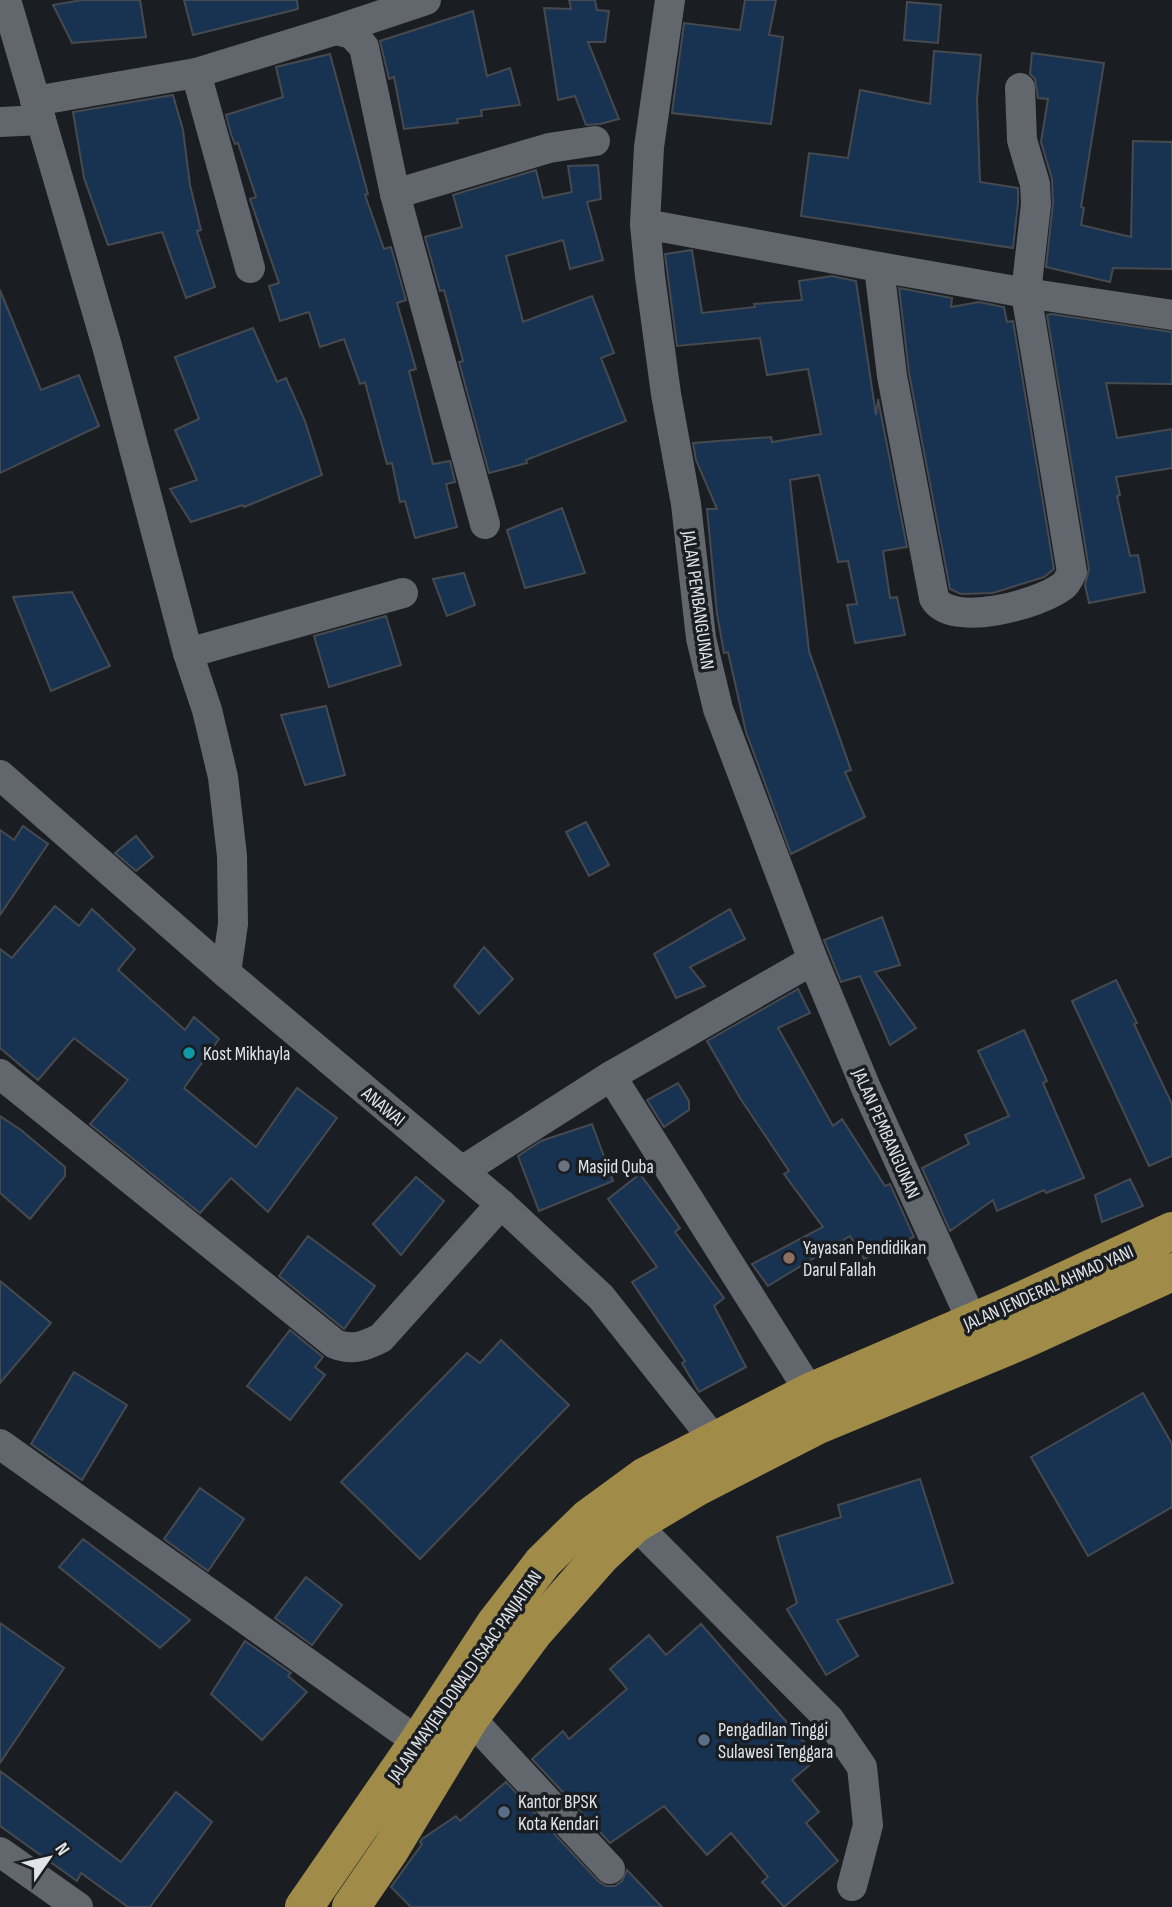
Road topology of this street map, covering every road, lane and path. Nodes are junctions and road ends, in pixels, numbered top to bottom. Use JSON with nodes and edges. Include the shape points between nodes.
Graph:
{"nodes":[{"id":1,"x":6,"y":0,"type":"edge"},
{"id":2,"x":426,"y":0,"type":"edge"},
{"id":3,"x":670,"y":0,"type":"edge"},
{"id":4,"x":336,"y":30,"type":"junction"},
{"id":5,"x":196,"y":73,"type":"junction"},
{"id":6,"x":1020,"y":88,"type":"dead end"},
{"id":7,"x":38,"y":110,"type":"junction"},
{"id":8,"x":0,"y":122,"type":"edge"},
{"id":9,"x":595,"y":141,"type":"dead end"},
{"id":10,"x":395,"y":194,"type":"junction"},
{"id":11,"x":645,"y":224,"type":"junction"},
{"id":12,"x":879,"y":267,"type":"junction"},
{"id":13,"x":250,"y":268,"type":"dead end"},
{"id":14,"x":1026,"y":293,"type":"junction"},
{"id":15,"x":1172,"y":315,"type":"edge"},
{"id":16,"x":485,"y":524,"type":"dead end"},
{"id":17,"x":403,"y":593,"type":"dead end"},
{"id":18,"x":188,"y":653,"type":"junction"},
{"id":19,"x":0,"y":775,"type":"edge"},
{"id":20,"x":813,"y":960,"type":"junction"},
{"id":21,"x":226,"y":973,"type":"junction"},
{"id":22,"x":0,"y":1074,"type":"edge"},
{"id":23,"x":611,"y":1076,"type":"junction"},
{"id":24,"x":462,"y":1171,"type":"junction"},
{"id":25,"x":501,"y":1204,"type":"junction"},
{"id":26,"x":1172,"y":1231,"type":"edge"},
{"id":27,"x":1172,"y":1272,"type":"edge"},
{"id":28,"x":972,"y":1321,"type":"junction"},
{"id":29,"x":930,"y":1359,"type":"junction"},
{"id":30,"x":885,"y":1378,"type":"junction"},
{"id":31,"x":810,"y":1392,"type":"junction"},
{"id":32,"x":0,"y":1444,"type":"edge"},
{"id":33,"x":725,"y":1453,"type":"junction"},
{"id":34,"x":635,"y":1524,"type":"junction"},
{"id":35,"x":470,"y":1718,"type":"junction"},
{"id":36,"x":418,"y":1742,"type":"junction"},
{"id":37,"x":0,"y":1852,"type":"edge"},
{"id":38,"x":610,"y":1869,"type":"dead end"},
{"id":39,"x":852,"y":1886,"type":"dead end"},
{"id":40,"x":363,"y":1903,"type":"edge"},
{"id":41,"x":78,"y":1907,"type":"edge"},
{"id":42,"x":304,"y":1907,"type":"edge"}],
"edges":[{"from":1,"to":7,"type":"street"},
{"from":2,"to":4,"type":"street"},
{"from":3,"to":11,"type":"street","name":"JALAN PEMBANGUNAN","via":[[649,147]]},
{"from":4,"to":5,"type":"street"},
{"from":4,"to":10,"type":"street","via":[[352,34],[364,47]]},
{"from":5,"to":7,"type":"street"},
{"from":5,"to":13,"type":"street"},
{"from":6,"to":14,"type":"street","via":[[1022,140],[1036,204]]},
{"from":7,"to":8,"type":"street"},
{"from":7,"to":18,"type":"street","via":[[107,346]]},
{"from":9,"to":10,"type":"street","via":[[549,148]]},
{"from":10,"to":16,"type":"street"},
{"from":11,"to":12,"type":"street"},
{"from":11,"to":20,"type":"street","name":"JALAN PEMBANGUNAN","via":[[701,638],[718,709]]},
{"from":12,"to":14,"type":"street"},
{"from":12,"to":14,"type":"street","via":[[892,376],[934,598],[954,613],[1017,606],[1065,585],[1072,572]]},
{"from":14,"to":15,"type":"street"},
{"from":17,"to":18,"type":"street"},
{"from":18,"to":21,"type":"street","via":[[223,777],[232,856],[233,925]]},
{"from":19,"to":21,"type":"street","name":"ANAWAI"},
{"from":20,"to":23,"type":"street"},
{"from":20,"to":28,"type":"street","name":"JALAN PEMBANGUNAN"},
{"from":21,"to":24,"type":"street","name":"ANAWAI"},
{"from":22,"to":25,"type":"street","via":[[345,1349],[381,1338]]},
{"from":23,"to":24,"type":"street"},
{"from":23,"to":31,"type":"street"},
{"from":24,"to":25,"type":"street","name":"ANAWAI"},
{"from":25,"to":33,"type":"street","name":"ANAWAI","via":[[601,1297]]},
{"from":26,"to":28,"type":"highway","name":"JALAN JENDERAL AHMAD YANI"},
{"from":27,"to":29,"type":"highway","name":"JALAN JENDERAL AHMAD YANI","via":[[1023,1340]]},
{"from":28,"to":29,"type":"highway","name":"JALAN JENDERAL AHMAD YANI"},
{"from":29,"to":30,"type":"highway"},
{"from":30,"to":31,"type":"highway","name":"JALAN MAYJEN DONALD ISAAC PANJAITAN"},
{"from":30,"to":33,"type":"highway","name":"JALAN MAYJEN DONALD ISAAC PANJAITAN","via":[[816,1426]]},
{"from":31,"to":33,"type":"highway","name":"JALAN MAYJEN DONALD ISAAC PANJAITAN","via":[[752,1422]]},
{"from":32,"to":36,"type":"street"},
{"from":33,"to":34,"type":"highway","name":"JALAN MAYJEN DONALD ISAAC PANJAITAN"},
{"from":33,"to":36,"type":"highway","name":"JALAN MAYJEN DONALD ISAAC PANJAITAN","via":[[644,1476],[588,1517],[543,1562],[495,1624]]},
{"from":34,"to":35,"type":"highway","name":"JALAN MAYJEN DONALD ISAAC PANJAITAN","via":[[534,1632]]},
{"from":34,"to":39,"type":"street","via":[[830,1719],[862,1767],[868,1825]]},
{"from":35,"to":38,"type":"street"},
{"from":35,"to":40,"type":"highway","name":"JALAN MAYJEN DONALD ISAAC PANJAITAN"},
{"from":36,"to":42,"type":"highway","name":"JALAN MAYJEN DONALD ISAAC PANJAITAN"},
{"from":37,"to":41,"type":"street"}]}
